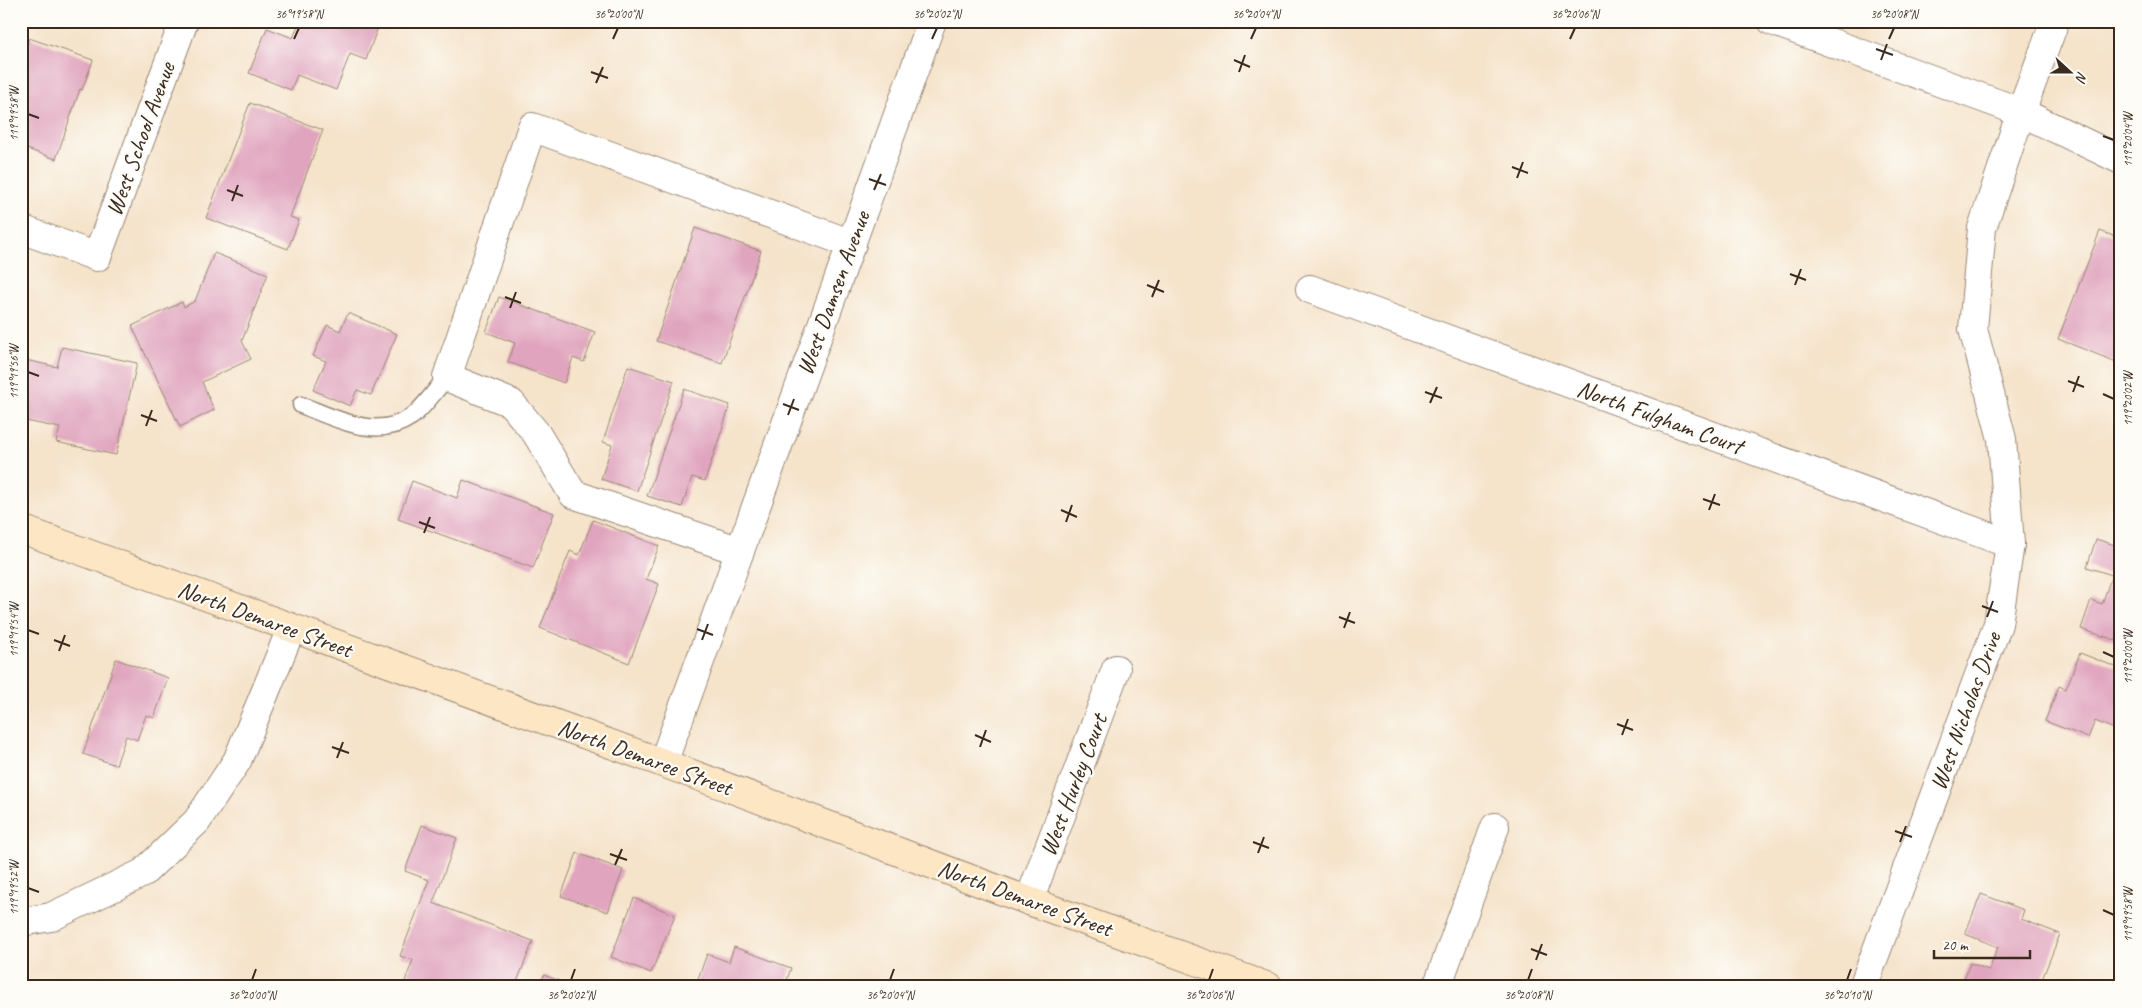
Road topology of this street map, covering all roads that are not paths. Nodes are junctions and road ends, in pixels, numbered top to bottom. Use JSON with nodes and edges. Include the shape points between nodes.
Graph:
{"nodes":[{"id":1,"x":184,"y":21,"type":"edge"},
{"id":2,"x":932,"y":21,"type":"edge"},
{"id":3,"x":1772,"y":21,"type":"edge"},
{"id":4,"x":2055,"y":21,"type":"edge"},
{"id":5,"x":2020,"y":112,"type":"junction"},
{"id":6,"x":2121,"y":160,"type":"edge"},
{"id":7,"x":21,"y":229,"type":"edge"},
{"id":8,"x":852,"y":244,"type":"junction"},
{"id":9,"x":1310,"y":290,"type":"dead end"},
{"id":10,"x":447,"y":377,"type":"junction"},
{"id":11,"x":301,"y":405,"type":"dead end"},
{"id":12,"x":21,"y":529,"type":"edge"},
{"id":13,"x":2010,"y":544,"type":"junction"},
{"id":14,"x":740,"y":551,"type":"junction"},
{"id":15,"x":291,"y":629,"type":"junction"},
{"id":16,"x":1116,"y":669,"type":"dead end"},
{"id":17,"x":663,"y":763,"type":"junction"},
{"id":18,"x":1495,"y":827,"type":"dead end"},
{"id":19,"x":1030,"y":900,"type":"junction"},
{"id":20,"x":21,"y":922,"type":"edge"},
{"id":21,"x":1242,"y":984,"type":"edge"},
{"id":22,"x":1269,"y":987,"type":"edge"},
{"id":23,"x":1437,"y":987,"type":"edge"},
{"id":24,"x":1863,"y":987,"type":"edge"}],
"edges":[{"from":1,"to":7,"type":"street","name":"West School Avenue","via":[[97,257]]},
{"from":2,"to":8,"type":"street","name":"West Damsen Avenue"},
{"from":3,"to":5,"type":"street"},
{"from":4,"to":5,"type":"street","name":"West Nicholas Drive"},
{"from":5,"to":6,"type":"street"},
{"from":5,"to":13,"type":"street","name":"West Nicholas Drive","via":[[1982,228],[1973,329],[2002,439]]},
{"from":8,"to":10,"type":"street","via":[[532,127]]},
{"from":8,"to":14,"type":"street","name":"West Damsen Avenue"},
{"from":9,"to":13,"type":"street","name":"North Fulgham Court"},
{"from":10,"to":11,"type":"lane","via":[[411,417],[384,429],[354,425]]},
{"from":10,"to":14,"type":"street","via":[[511,403],[536,433],[573,494]]},
{"from":12,"to":15,"type":"main road","name":"North Demaree Street"},
{"from":13,"to":24,"type":"street","name":"West Nicholas Drive","via":[[1998,624]]},
{"from":14,"to":17,"type":"street","name":"West Damsen Avenue"},
{"from":15,"to":17,"type":"main road","name":"North Demaree Street"},
{"from":15,"to":20,"type":"street","via":[[237,761],[196,820],[143,872],[51,917]]},
{"from":16,"to":19,"type":"street","name":"West Hurley Court"},
{"from":17,"to":19,"type":"main road","name":"North Demaree Street"},
{"from":18,"to":23,"type":"street"},
{"from":19,"to":21,"type":"main road","name":"North Demaree Street"},
{"from":21,"to":22,"type":"main road","name":"North Demaree Street"}]}
